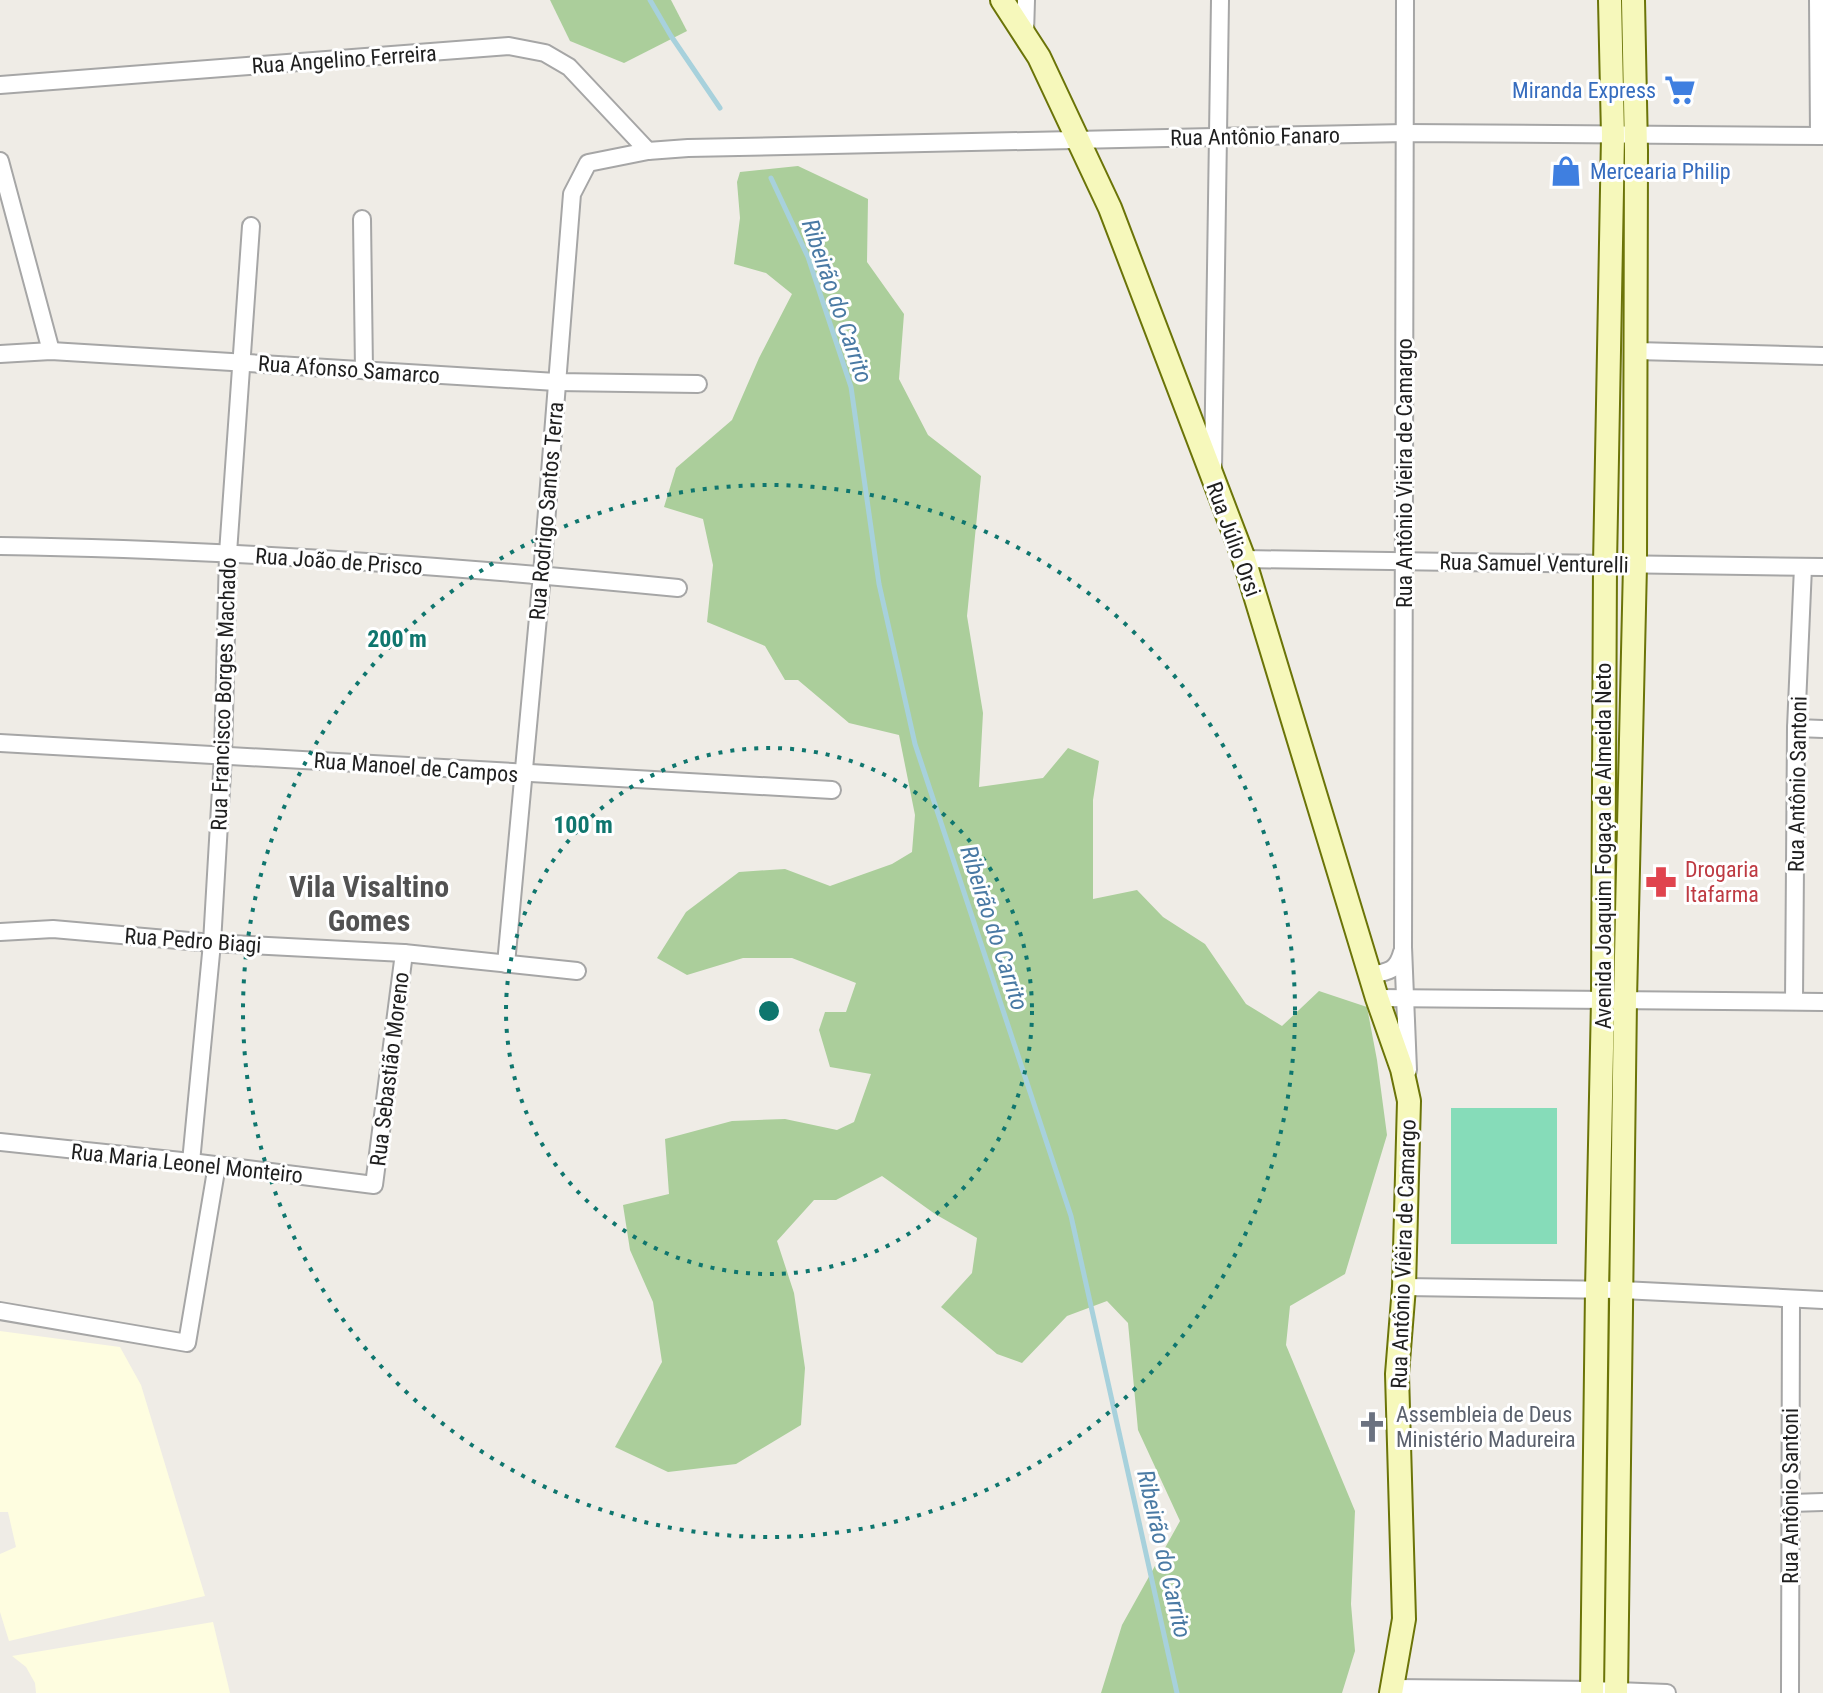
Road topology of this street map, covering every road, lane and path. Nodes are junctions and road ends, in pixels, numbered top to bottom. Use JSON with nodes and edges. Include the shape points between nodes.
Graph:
{"nodes":[{"id":1,"x":1002,"y":0,"type":"edge"},
{"id":2,"x":1026,"y":0,"type":"edge"},
{"id":3,"x":1220,"y":0,"type":"edge"},
{"id":4,"x":1405,"y":0,"type":"edge"},
{"id":5,"x":1610,"y":0,"type":"edge"},
{"id":6,"x":1633,"y":0,"type":"edge"},
{"id":7,"x":1818,"y":0,"type":"edge"},
{"id":8,"x":1025,"y":36,"type":"junction"},
{"id":9,"x":0,"y":85,"type":"edge"},
{"id":10,"x":1405,"y":133,"type":"junction"},
{"id":11,"x":1635,"y":135,"type":"junction"},
{"id":12,"x":1613,"y":136,"type":"junction"},
{"id":13,"x":1821,"y":136,"type":"edge"},
{"id":14,"x":1218,"y":137,"type":"junction"},
{"id":15,"x":1078,"y":140,"type":"junction"},
{"id":16,"x":688,"y":148,"type":"joint"},
{"id":17,"x":648,"y":151,"type":"junction"},
{"id":18,"x":0,"y":161,"type":"edge"},
{"id":19,"x":362,"y":219,"type":"dead end"},
{"id":20,"x":251,"y":226,"type":"dead end"},
{"id":21,"x":51,"y":351,"type":"junction"},
{"id":22,"x":1636,"y":351,"type":"junction"},
{"id":23,"x":0,"y":354,"type":"edge"},
{"id":24,"x":1823,"y":356,"type":"edge"},
{"id":25,"x":240,"y":362,"type":"junction"},
{"id":26,"x":364,"y":370,"type":"junction"},
{"id":27,"x":556,"y":382,"type":"junction"},
{"id":28,"x":698,"y":384,"type":"dead end"},
{"id":29,"x":1213,"y":481,"type":"junction"},
{"id":30,"x":0,"y":546,"type":"edge"},
{"id":31,"x":228,"y":553,"type":"junction"},
{"id":32,"x":1244,"y":559,"type":"junction"},
{"id":33,"x":1404,"y":560,"type":"junction"},
{"id":34,"x":1605,"y":565,"type":"junction"},
{"id":35,"x":1635,"y":565,"type":"junction"},
{"id":36,"x":1803,"y":567,"type":"junction"},
{"id":37,"x":1823,"y":567,"type":"edge"},
{"id":38,"x":542,"y":574,"type":"junction"},
{"id":39,"x":678,"y":588,"type":"dead end"},
{"id":40,"x":1796,"y":728,"type":"junction"},
{"id":41,"x":1823,"y":729,"type":"edge"},
{"id":42,"x":0,"y":743,"type":"edge"},
{"id":43,"x":223,"y":755,"type":"junction"},
{"id":44,"x":524,"y":774,"type":"junction"},
{"id":45,"x":832,"y":790,"type":"dead end"},
{"id":46,"x":0,"y":932,"type":"edge"},
{"id":47,"x":212,"y":943,"type":"junction"},
{"id":48,"x":1403,"y":947,"type":"junction"},
{"id":49,"x":404,"y":953,"type":"junction"},
{"id":50,"x":506,"y":964,"type":"junction"},
{"id":51,"x":577,"y":971,"type":"dead end"},
{"id":52,"x":1370,"y":975,"type":"junction"},
{"id":53,"x":1377,"y":998,"type":"junction"},
{"id":54,"x":1405,"y":998,"type":"junction"},
{"id":55,"x":1614,"y":1000,"type":"junction"},
{"id":56,"x":1794,"y":1001,"type":"junction"},
{"id":57,"x":1823,"y":1002,"type":"edge"},
{"id":58,"x":1409,"y":1101,"type":"junction"},
{"id":59,"x":0,"y":1142,"type":"edge"},
{"id":60,"x":191,"y":1162,"type":"junction"},
{"id":61,"x":217,"y":1165,"type":"junction"},
{"id":62,"x":374,"y":1185,"type":"joint"},
{"id":63,"x":1404,"y":1287,"type":"junction"},
{"id":64,"x":1597,"y":1290,"type":"junction"},
{"id":65,"x":1622,"y":1290,"type":"junction"},
{"id":66,"x":1791,"y":1299,"type":"junction"},
{"id":67,"x":1823,"y":1300,"type":"edge"},
{"id":68,"x":0,"y":1311,"type":"edge"},
{"id":69,"x":1823,"y":1502,"type":"edge"},
{"id":70,"x":1791,"y":1503,"type":"junction"},
{"id":71,"x":1392,"y":1690,"type":"edge"},
{"id":72,"x":1592,"y":1691,"type":"edge"},
{"id":73,"x":1616,"y":1692,"type":"edge"},
{"id":74,"x":1667,"y":1693,"type":"edge"},
{"id":75,"x":1790,"y":1693,"type":"edge"}],
"edges":[{"from":1,"to":8,"type":"street","name":"Rua Júlio Orsi"},
{"from":2,"to":8,"type":"street"},
{"from":3,"to":14,"type":"street"},
{"from":4,"to":10,"type":"street","name":"Rua Antônio Vieira de Camargo"},
{"from":5,"to":12,"type":"street","name":"Avenida Joaquim Fogaça de Almeida Neto"},
{"from":6,"to":11,"type":"street","name":"Avenida Joaquim Fogaça de Almeida Neto"},
{"from":7,"to":13,"type":"street"},
{"from":8,"to":15,"type":"street","name":"Rua Júlio Orsi"},
{"from":9,"to":17,"type":"street","name":"Rua Angelino Ferreira","via":[[509,46],[545,53],[569,67]]},
{"from":10,"to":12,"type":"street","name":"Rua Antônio Fanaro"},
{"from":10,"to":14,"type":"street","name":"Rua Antônio Fanaro"},
{"from":10,"to":33,"type":"street","name":"Rua Antônio Vieira de Camargo"},
{"from":11,"to":12,"type":"street","name":"Rua Antônio Fanaro"},
{"from":11,"to":13,"type":"street","name":"Rua Antônio Fanaro"},
{"from":11,"to":22,"type":"street","name":"Avenida Joaquim Fogaça de Almeida Neto"},
{"from":12,"to":34,"type":"street","name":"Avenida Joaquim Fogaça de Almeida Neto"},
{"from":14,"to":15,"type":"street","name":"Rua Antônio Fanaro"},
{"from":14,"to":29,"type":"street"},
{"from":15,"to":16,"type":"street","name":"Rua Antônio Fanaro"},
{"from":15,"to":29,"type":"street","name":"Rua Júlio Orsi","via":[[1110,208]]},
{"from":16,"to":17,"type":"street","name":"Rua Rodrigo Santos Terra"},
{"from":17,"to":27,"type":"street","name":"Rua Rodrigo Santos Terra","via":[[588,163],[572,194]]},
{"from":18,"to":21,"type":"street"},
{"from":19,"to":26,"type":"street"},
{"from":20,"to":25,"type":"street","name":"Rua Francisco Borges Machado"},
{"from":21,"to":23,"type":"street","name":"Rua Afonso Samarco"},
{"from":21,"to":25,"type":"street","name":"Rua Afonso Samarco"},
{"from":22,"to":24,"type":"street"},
{"from":22,"to":35,"type":"street","name":"Avenida Joaquim Fogaça de Almeida Neto"},
{"from":25,"to":26,"type":"street","name":"Rua Afonso Samarco"},
{"from":25,"to":31,"type":"street","name":"Rua Francisco Borges Machado"},
{"from":26,"to":27,"type":"street","name":"Rua Afonso Samarco"},
{"from":27,"to":28,"type":"street","name":"Rua Afonso Samarco"},
{"from":27,"to":38,"type":"street","name":"Rua Rodrigo Santos Terra"},
{"from":29,"to":32,"type":"street","name":"Rua Júlio Orsi"},
{"from":30,"to":31,"type":"street","name":"Rua João de Prisco"},
{"from":31,"to":38,"type":"street","name":"Rua João de Prisco"},
{"from":31,"to":43,"type":"street","name":"Rua Francisco Borges Machado"},
{"from":32,"to":33,"type":"street","name":"Rua Samuel Venturelli"},
{"from":32,"to":52,"type":"street","name":"Rua Júlio Orsi"},
{"from":33,"to":34,"type":"street","name":"Rua Samuel Venturelli"},
{"from":33,"to":48,"type":"street","name":"Rua Antônio Vieira de Camargo"},
{"from":34,"to":35,"type":"street","name":"Rua Samuel Venturelli"},
{"from":34,"to":55,"type":"street","name":"Avenida Joaquim Fogaça de Almeida Neto"},
{"from":35,"to":36,"type":"street","name":"Rua Samuel Venturelli"},
{"from":35,"to":55,"type":"street","name":"Avenida Joaquim Fogaça de Almeida Neto"},
{"from":36,"to":37,"type":"street","name":"Rua Samuel Venturelli"},
{"from":36,"to":40,"type":"street","name":"Rua Antônio Santoni"},
{"from":38,"to":39,"type":"street","name":"Rua João de Prisco"},
{"from":38,"to":44,"type":"street","name":"Rua Rodrigo Santos Terra"},
{"from":40,"to":41,"type":"street"},
{"from":40,"to":56,"type":"street","name":"Rua Antônio Santoni"},
{"from":42,"to":43,"type":"street","name":"Rua Manoel de Campos"},
{"from":43,"to":44,"type":"street","name":"Rua Manoel de Campos"},
{"from":43,"to":47,"type":"street","name":"Rua Francisco Borges Machado"},
{"from":44,"to":45,"type":"street","name":"Rua Manoel de Campos"},
{"from":44,"to":50,"type":"street","name":"Rua Rodrigo Santos Terra"},
{"from":46,"to":47,"type":"street","name":"Rua Pedro Biagi","via":[[53,929]]},
{"from":47,"to":49,"type":"street","name":"Rua Pedro Biagi"},
{"from":47,"to":60,"type":"street","name":"Rua Francisco Borges Machado"},
{"from":48,"to":52,"type":"street","via":[[1396,967]]},
{"from":48,"to":54,"type":"street","name":"Rua Antônio Vieira de Camargo"},
{"from":49,"to":50,"type":"street","name":"Rua Pedro Biagi"},
{"from":49,"to":62,"type":"street","name":"Rua Sebastião Moreno"},
{"from":50,"to":51,"type":"street","name":"Rua Pedro Biagi"},
{"from":52,"to":53,"type":"street","name":"Rua Júlio Orsi"},
{"from":53,"to":54,"type":"street"},
{"from":53,"to":58,"type":"street","name":"Rua Júlio Orsi"},
{"from":54,"to":55,"type":"street"},
{"from":54,"to":58,"type":"street","name":"Rua Antônio Vieira de Camargo"},
{"from":55,"to":56,"type":"street"},
{"from":55,"to":64,"type":"street","name":"Avenida Joaquim Fogaça de Almeida Neto"},
{"from":55,"to":65,"type":"street","name":"Avenida Joaquim Fogaça de Almeida Neto"},
{"from":56,"to":57,"type":"street"},
{"from":58,"to":63,"type":"street","name":"Rua Antônio Viêira de Camargo"},
{"from":59,"to":60,"type":"street","name":"Rua Maria Leonel Monteiro"},
{"from":60,"to":61,"type":"street","name":"Rua Maria Leonel Monteiro"},
{"from":61,"to":62,"type":"street","name":"Rua Maria Leonel Monteiro"},
{"from":61,"to":68,"type":"street","via":[[187,1343]]},
{"from":63,"to":64,"type":"street"},
{"from":63,"to":71,"type":"street","name":"Rua Antônio Viêira de Camargo","via":[[1397,1374],[1404,1619]]},
{"from":64,"to":65,"type":"street"},
{"from":64,"to":72,"type":"street","name":"Avenida Joaquim Fogaça de Almeida Neto"},
{"from":65,"to":66,"type":"street"},
{"from":65,"to":73,"type":"street","name":"Avenida Joaquim Fogaça de Almeida Neto"},
{"from":66,"to":67,"type":"street"},
{"from":66,"to":70,"type":"street","name":"Rua Antônio Santoni"},
{"from":69,"to":70,"type":"street"},
{"from":70,"to":75,"type":"street","name":"Rua Antônio Santoni"},
{"from":71,"to":72,"type":"street"},
{"from":72,"to":73,"type":"street"},
{"from":73,"to":74,"type":"street"}]}
